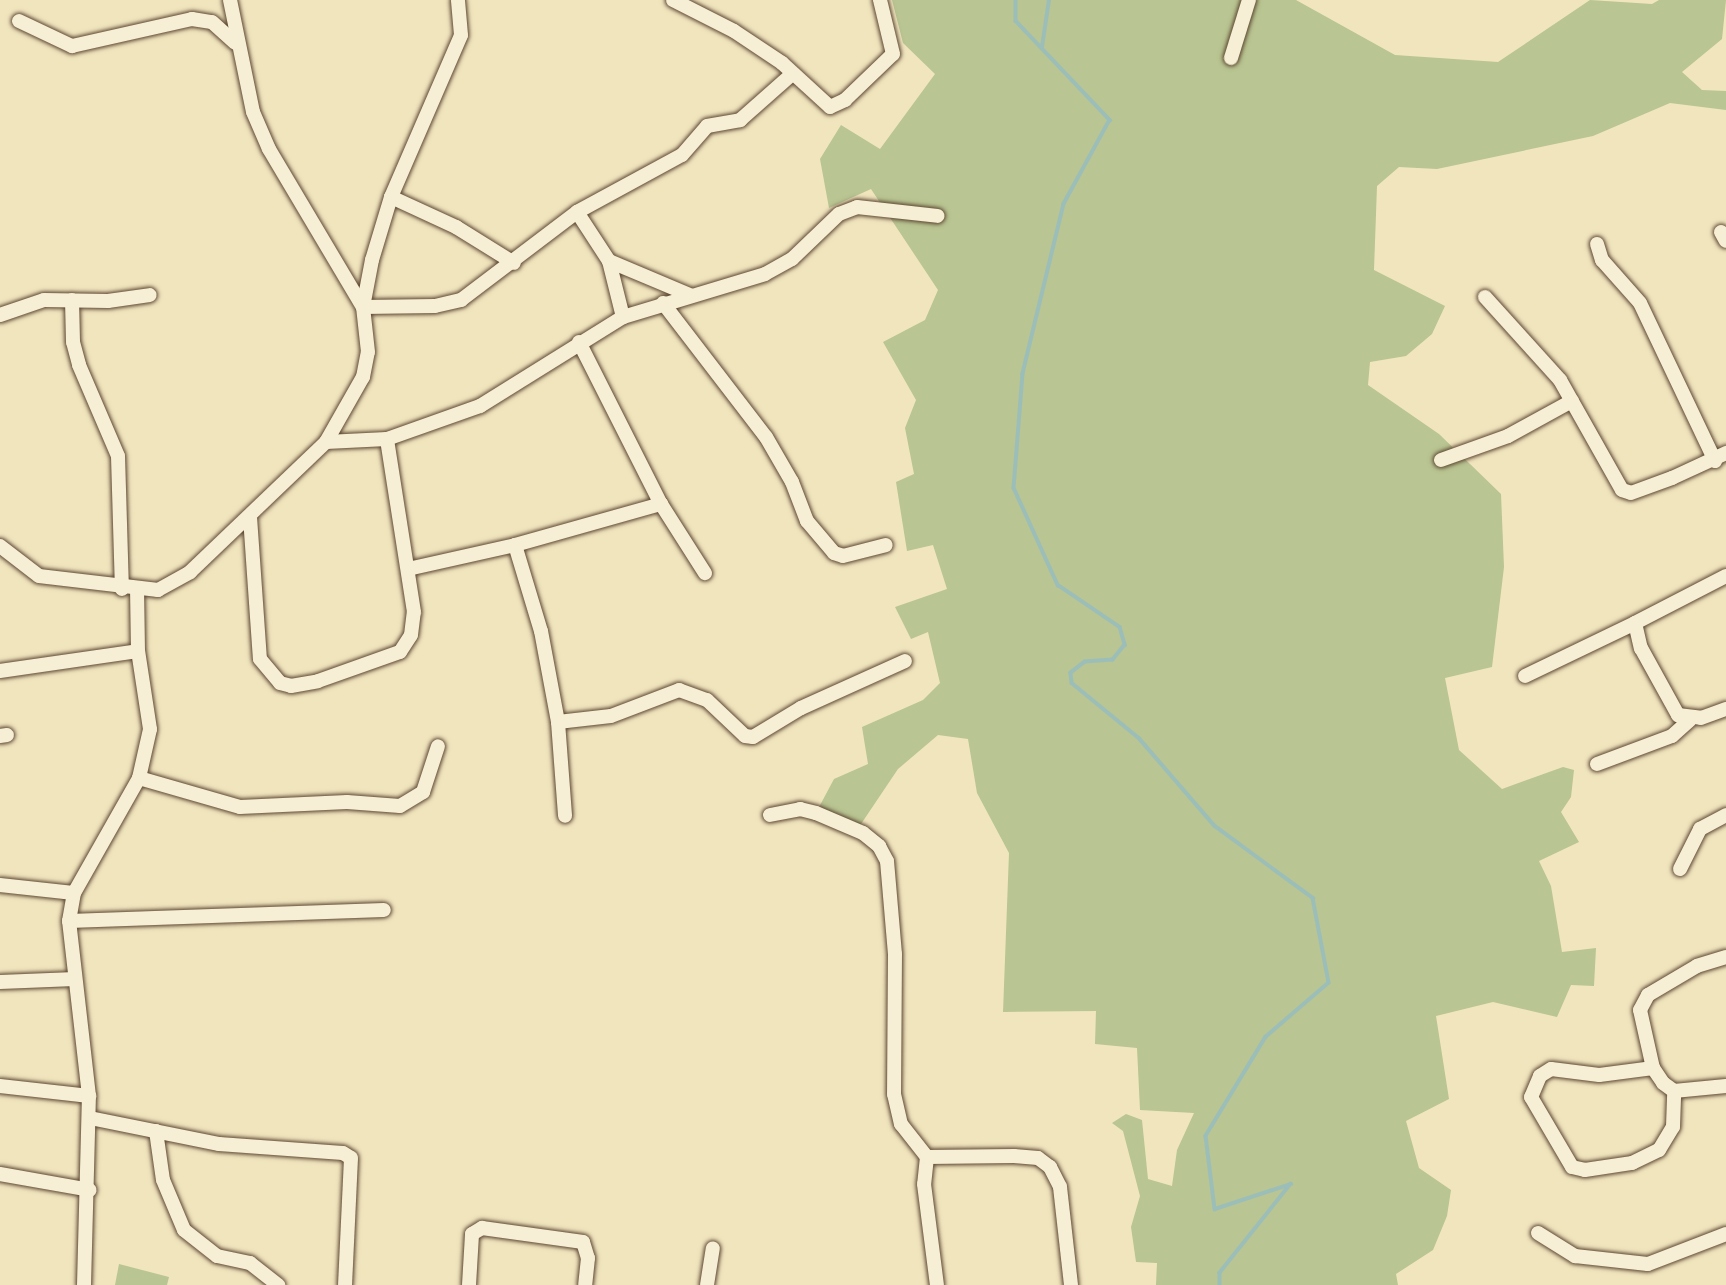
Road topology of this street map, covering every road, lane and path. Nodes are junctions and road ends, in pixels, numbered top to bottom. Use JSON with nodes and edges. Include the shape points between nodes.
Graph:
{"nodes":[{"id":1,"x":230,"y":0,"type":"edge"},
{"id":2,"x":458,"y":0,"type":"edge"},
{"id":3,"x":673,"y":0,"type":"edge"},
{"id":4,"x":880,"y":0,"type":"edge"},
{"id":5,"x":1249,"y":0,"type":"edge"},
{"id":6,"x":19,"y":20,"type":"dead end"},
{"id":7,"x":236,"y":44,"type":"junction"},
{"id":8,"x":1231,"y":58,"type":"dead end"},
{"id":9,"x":792,"y":74,"type":"junction"},
{"id":10,"x":391,"y":197,"type":"junction"},
{"id":11,"x":577,"y":212,"type":"junction"},
{"id":12,"x":938,"y":216,"type":"dead end"},
{"id":13,"x":1597,"y":244,"type":"dead end"},
{"id":14,"x":609,"y":261,"type":"junction"},
{"id":15,"x":514,"y":263,"type":"junction"},
{"id":16,"x":150,"y":295,"type":"dead end"},
{"id":17,"x":690,"y":295,"type":"junction"},
{"id":18,"x":1485,"y":297,"type":"dead end"},
{"id":19,"x":72,"y":300,"type":"junction"},
{"id":20,"x":663,"y":303,"type":"junction"},
{"id":21,"x":363,"y":307,"type":"junction"},
{"id":22,"x":0,"y":315,"type":"edge"},
{"id":23,"x":623,"y":317,"type":"junction"},
{"id":24,"x":579,"y":342,"type":"junction"},
{"id":25,"x":1572,"y":401,"type":"junction"},
{"id":26,"x":387,"y":439,"type":"junction"},
{"id":27,"x":326,"y":442,"type":"junction"},
{"id":28,"x":1720,"y":457,"type":"edge"},
{"id":29,"x":1441,"y":460,"type":"dead end"},
{"id":30,"x":661,"y":504,"type":"junction"},
{"id":31,"x":250,"y":517,"type":"junction"},
{"id":32,"x":515,"y":545,"type":"junction"},
{"id":33,"x":886,"y":545,"type":"dead end"},
{"id":34,"x":0,"y":546,"type":"edge"},
{"id":35,"x":408,"y":569,"type":"junction"},
{"id":36,"x":705,"y":573,"type":"dead end"},
{"id":37,"x":1726,"y":576,"type":"edge"},
{"id":38,"x":129,"y":588,"type":"junction"},
{"id":39,"x":1634,"y":623,"type":"junction"},
{"id":40,"x":138,"y":651,"type":"junction"},
{"id":41,"x":905,"y":661,"type":"dead end"},
{"id":42,"x":0,"y":671,"type":"edge"},
{"id":43,"x":1525,"y":676,"type":"dead end"},
{"id":44,"x":1726,"y":709,"type":"edge"},
{"id":45,"x":1690,"y":720,"type":"junction"},
{"id":46,"x":558,"y":722,"type":"junction"},
{"id":47,"x":438,"y":746,"type":"dead end"},
{"id":48,"x":1597,"y":764,"type":"dead end"},
{"id":49,"x":139,"y":778,"type":"junction"},
{"id":50,"x":770,"y":815,"type":"dead end"},
{"id":51,"x":1726,"y":815,"type":"edge"},
{"id":52,"x":565,"y":816,"type":"dead end"},
{"id":53,"x":1680,"y":869,"type":"dead end"},
{"id":54,"x":0,"y":885,"type":"edge"},
{"id":55,"x":74,"y":892,"type":"junction"},
{"id":56,"x":384,"y":909,"type":"dead end"},
{"id":57,"x":69,"y":921,"type":"junction"},
{"id":58,"x":1726,"y":957,"type":"edge"},
{"id":59,"x":75,"y":979,"type":"junction"},
{"id":60,"x":0,"y":982,"type":"edge"},
{"id":61,"x":1653,"y":1068,"type":"junction"},
{"id":62,"x":0,"y":1086,"type":"edge"},
{"id":63,"x":1726,"y":1086,"type":"edge"},
{"id":64,"x":1674,"y":1091,"type":"junction"},
{"id":65,"x":89,"y":1096,"type":"junction"},
{"id":66,"x":90,"y":1118,"type":"junction"},
{"id":67,"x":156,"y":1131,"type":"junction"},
{"id":68,"x":927,"y":1157,"type":"junction"},
{"id":69,"x":0,"y":1174,"type":"edge"},
{"id":70,"x":90,"y":1190,"type":"junction"},
{"id":71,"x":1538,"y":1233,"type":"dead end"},
{"id":72,"x":1726,"y":1234,"type":"edge"},
{"id":73,"x":713,"y":1248,"type":"dead end"},
{"id":74,"x":84,"y":1285,"type":"edge"},
{"id":75,"x":278,"y":1285,"type":"edge"},
{"id":76,"x":345,"y":1285,"type":"edge"},
{"id":77,"x":469,"y":1285,"type":"edge"},
{"id":78,"x":585,"y":1285,"type":"edge"},
{"id":79,"x":707,"y":1285,"type":"edge"},
{"id":80,"x":937,"y":1285,"type":"edge"},
{"id":81,"x":1071,"y":1285,"type":"edge"}],
"edges":[{"from":1,"to":7,"type":"street"},
{"from":2,"to":10,"type":"street","via":[[461,35]]},
{"from":3,"to":9,"type":"street","via":[[734,31]]},
{"from":4,"to":9,"type":"street","via":[[893,54],[845,100],[830,107]]},
{"from":5,"to":8,"type":"street"},
{"from":6,"to":7,"type":"street","via":[[72,46],[192,19],[212,22]]},
{"from":7,"to":21,"type":"street","via":[[253,112],[269,149]]},
{"from":9,"to":11,"type":"street","via":[[740,120],[707,127],[682,155]]},
{"from":10,"to":15,"type":"street","via":[[456,227]]},
{"from":10,"to":21,"type":"street"},
{"from":11,"to":14,"type":"street"},
{"from":11,"to":15,"type":"street"},
{"from":12,"to":17,"type":"street","via":[[857,207],[839,214],[792,259],[765,274]]},
{"from":13,"to":28,"type":"street","via":[[1602,260],[1640,303]]},
{"from":14,"to":17,"type":"street"},
{"from":14,"to":23,"type":"street"},
{"from":15,"to":21,"type":"street","via":[[461,300]]},
{"from":16,"to":19,"type":"street"},
{"from":17,"to":20,"type":"street"},
{"from":18,"to":25,"type":"street","via":[[1560,380]]},
{"from":19,"to":22,"type":"street","via":[[44,300]]},
{"from":19,"to":38,"type":"street","via":[[73,342],[79,365],[118,456]]},
{"from":20,"to":23,"type":"street"},
{"from":20,"to":33,"type":"street","via":[[766,437],[792,481],[807,521],[834,553],[843,556]]},
{"from":21,"to":27,"type":"street","via":[[368,352],[363,377]]},
{"from":23,"to":24,"type":"street"},
{"from":24,"to":26,"type":"street","via":[[480,406]]},
{"from":24,"to":30,"type":"street"},
{"from":25,"to":28,"type":"street","via":[[1615,482],[1626,493]]},
{"from":25,"to":29,"type":"street","via":[[1508,436]]},
{"from":26,"to":27,"type":"street"},
{"from":26,"to":35,"type":"street"},
{"from":27,"to":31,"type":"street"},
{"from":30,"to":32,"type":"street"},
{"from":30,"to":36,"type":"street"},
{"from":31,"to":35,"type":"street","via":[[261,659],[280,682],[318,681],[400,652],[414,624]]},
{"from":31,"to":38,"type":"street","via":[[190,572],[158,590]]},
{"from":32,"to":35,"type":"street"},
{"from":32,"to":46,"type":"street","via":[[541,631]]},
{"from":34,"to":38,"type":"street","via":[[39,576]]},
{"from":37,"to":39,"type":"street"},
{"from":38,"to":40,"type":"street"},
{"from":39,"to":43,"type":"street"},
{"from":39,"to":45,"type":"street","via":[[1641,648],[1672,705]]},
{"from":40,"to":42,"type":"street"},
{"from":40,"to":49,"type":"street","via":[[150,729]]},
{"from":41,"to":46,"type":"street","via":[[800,708],[753,737],[746,736],[707,700],[679,690],[611,716]]},
{"from":44,"to":45,"type":"street"},
{"from":45,"to":48,"type":"street","via":[[1672,736]]},
{"from":46,"to":52,"type":"street"},
{"from":47,"to":49,"type":"street","via":[[423,792],[400,806],[347,802],[240,807]]},
{"from":49,"to":55,"type":"street"},
{"from":50,"to":68,"type":"street","via":[[800,809],[816,813],[863,834],[879,846],[887,861],[895,954],[894,1094],[901,1124]]},
{"from":51,"to":53,"type":"street","via":[[1700,829]]},
{"from":54,"to":55,"type":"street"},
{"from":55,"to":57,"type":"street"},
{"from":56,"to":57,"type":"street"},
{"from":57,"to":59,"type":"street"},
{"from":58,"to":61,"type":"street","via":[[1697,966],[1648,995],[1640,1010]]},
{"from":59,"to":60,"type":"street"},
{"from":59,"to":65,"type":"street"},
{"from":61,"to":64,"type":"street"},
{"from":61,"to":64,"type":"street","via":[[1599,1075],[1551,1069],[1540,1076],[1531,1097],[1572,1167],[1586,1170],[1632,1163],[1659,1150],[1673,1127]]},
{"from":62,"to":65,"type":"street"},
{"from":63,"to":64,"type":"street"},
{"from":65,"to":66,"type":"street"},
{"from":66,"to":67,"type":"street"},
{"from":66,"to":70,"type":"street"},
{"from":67,"to":75,"type":"street","via":[[163,1181],[184,1230],[217,1256],[250,1263]]},
{"from":67,"to":76,"type":"street","via":[[219,1144],[351,1157]]},
{"from":68,"to":80,"type":"street","via":[[924,1184]]},
{"from":68,"to":81,"type":"street","via":[[1014,1156],[1038,1158],[1050,1167],[1060,1187]]},
{"from":69,"to":70,"type":"street"},
{"from":70,"to":74,"type":"street"},
{"from":71,"to":72,"type":"street","via":[[1575,1256],[1648,1265]]},
{"from":73,"to":79,"type":"street"},
{"from":77,"to":78,"type":"street","via":[[472,1234],[482,1228],[583,1242],[588,1258]]}]}
